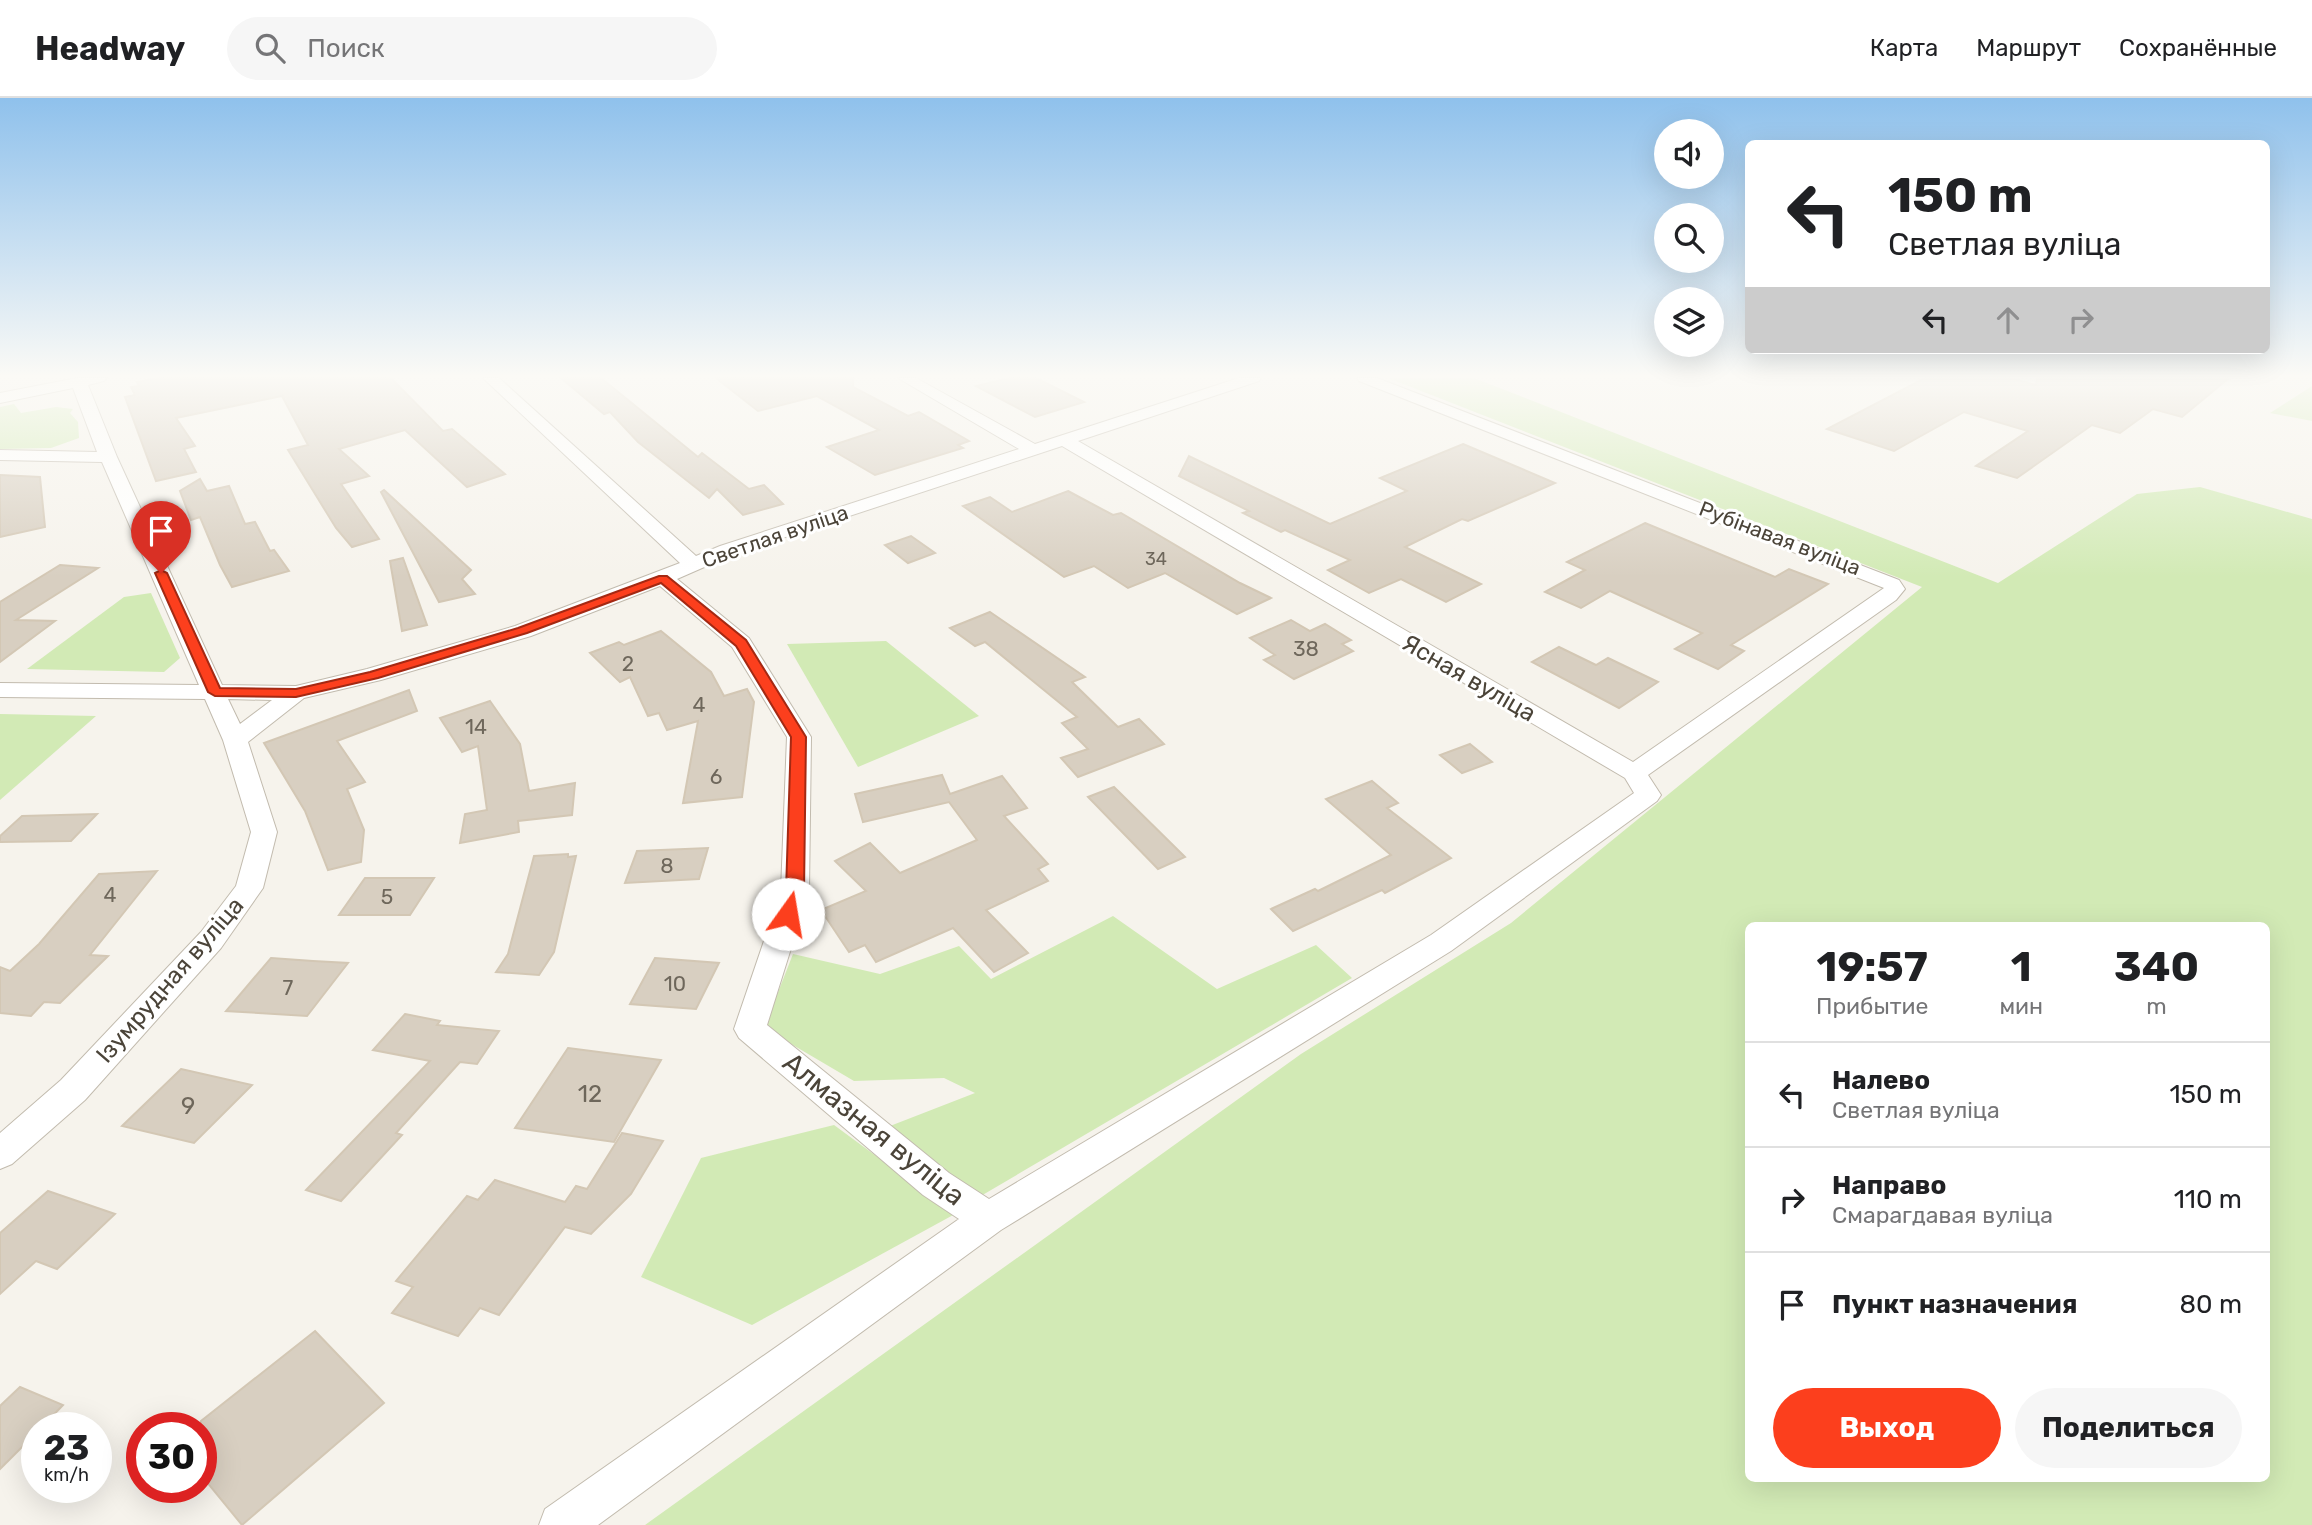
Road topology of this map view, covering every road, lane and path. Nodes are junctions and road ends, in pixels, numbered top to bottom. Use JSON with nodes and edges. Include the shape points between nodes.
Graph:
{"nodes":[{"id":1,"x":103,"y":445,"type":"edge"},
{"id":2,"x":562,"y":445,"type":"edge"},
{"id":3,"x":1024,"y":445,"type":"edge"},
{"id":4,"x":1050,"y":445,"type":"edge"},
{"id":5,"x":1072,"y":445,"type":"edge"},
{"id":6,"x":1536,"y":445,"type":"edge"},
{"id":7,"x":1034,"y":450,"type":"junction"},
{"id":8,"x":0,"y":455,"type":"edge"},
{"id":9,"x":108,"y":457,"type":"junction"},
{"id":10,"x":694,"y":564,"type":"junction"},
{"id":11,"x":663,"y":578,"type":"junction"},
{"id":12,"x":0,"y":690,"type":"edge"},
{"id":13,"x":215,"y":692,"type":"junction"},
{"id":14,"x":296,"y":693,"type":"junction"},
{"id":15,"x":235,"y":740,"type":"junction"},
{"id":16,"x":1634,"y":773,"type":"junction"},
{"id":17,"x":0,"y":1154,"type":"edge"},
{"id":18,"x":988,"y":1219,"type":"junction"},
{"id":19,"x":561,"y":1525,"type":"edge"}],
"edges":[{"from":1,"to":9,"type":"street"},
{"from":2,"to":10,"type":"street"},
{"from":3,"to":7,"type":"street"},
{"from":4,"to":7,"type":"street","name":"Светлая вуліца"},
{"from":5,"to":16,"type":"street","name":"Ясная вуліца"},
{"from":6,"to":16,"type":"street","name":"Рубінавая вуліца","via":[[1884,579],[1895,589]]},
{"from":7,"to":10,"type":"street","name":"Светлая вуліца"},
{"from":8,"to":9,"type":"street"},
{"from":9,"to":13,"type":"street"},
{"from":10,"to":11,"type":"street","name":"Светлая вуліца"},
{"from":11,"to":14,"type":"street","name":"Светлая вуліца","via":[[523,631]]},
{"from":11,"to":18,"type":"street","name":"Алмазная вуліца","via":[[741,643],[799,737],[795,891],[750,1029],[936,1184]]},
{"from":12,"to":13,"type":"street","name":"Светлая вуліца"},
{"from":13,"to":14,"type":"street","name":"Светлая вуліца"},
{"from":13,"to":15,"type":"street","name":"Ізумрудная вуліца"},
{"from":14,"to":15,"type":"street","name":"Светлая вуліца"},
{"from":15,"to":17,"type":"street","name":"Ізумрудная вуліца","via":[[264,832],[249,888],[148,1012],[73,1090]]},
{"from":16,"to":18,"type":"street","via":[[1648,795],[1441,943]]},
{"from":18,"to":19,"type":"street","name":"Алмазная вуліца"}]}
